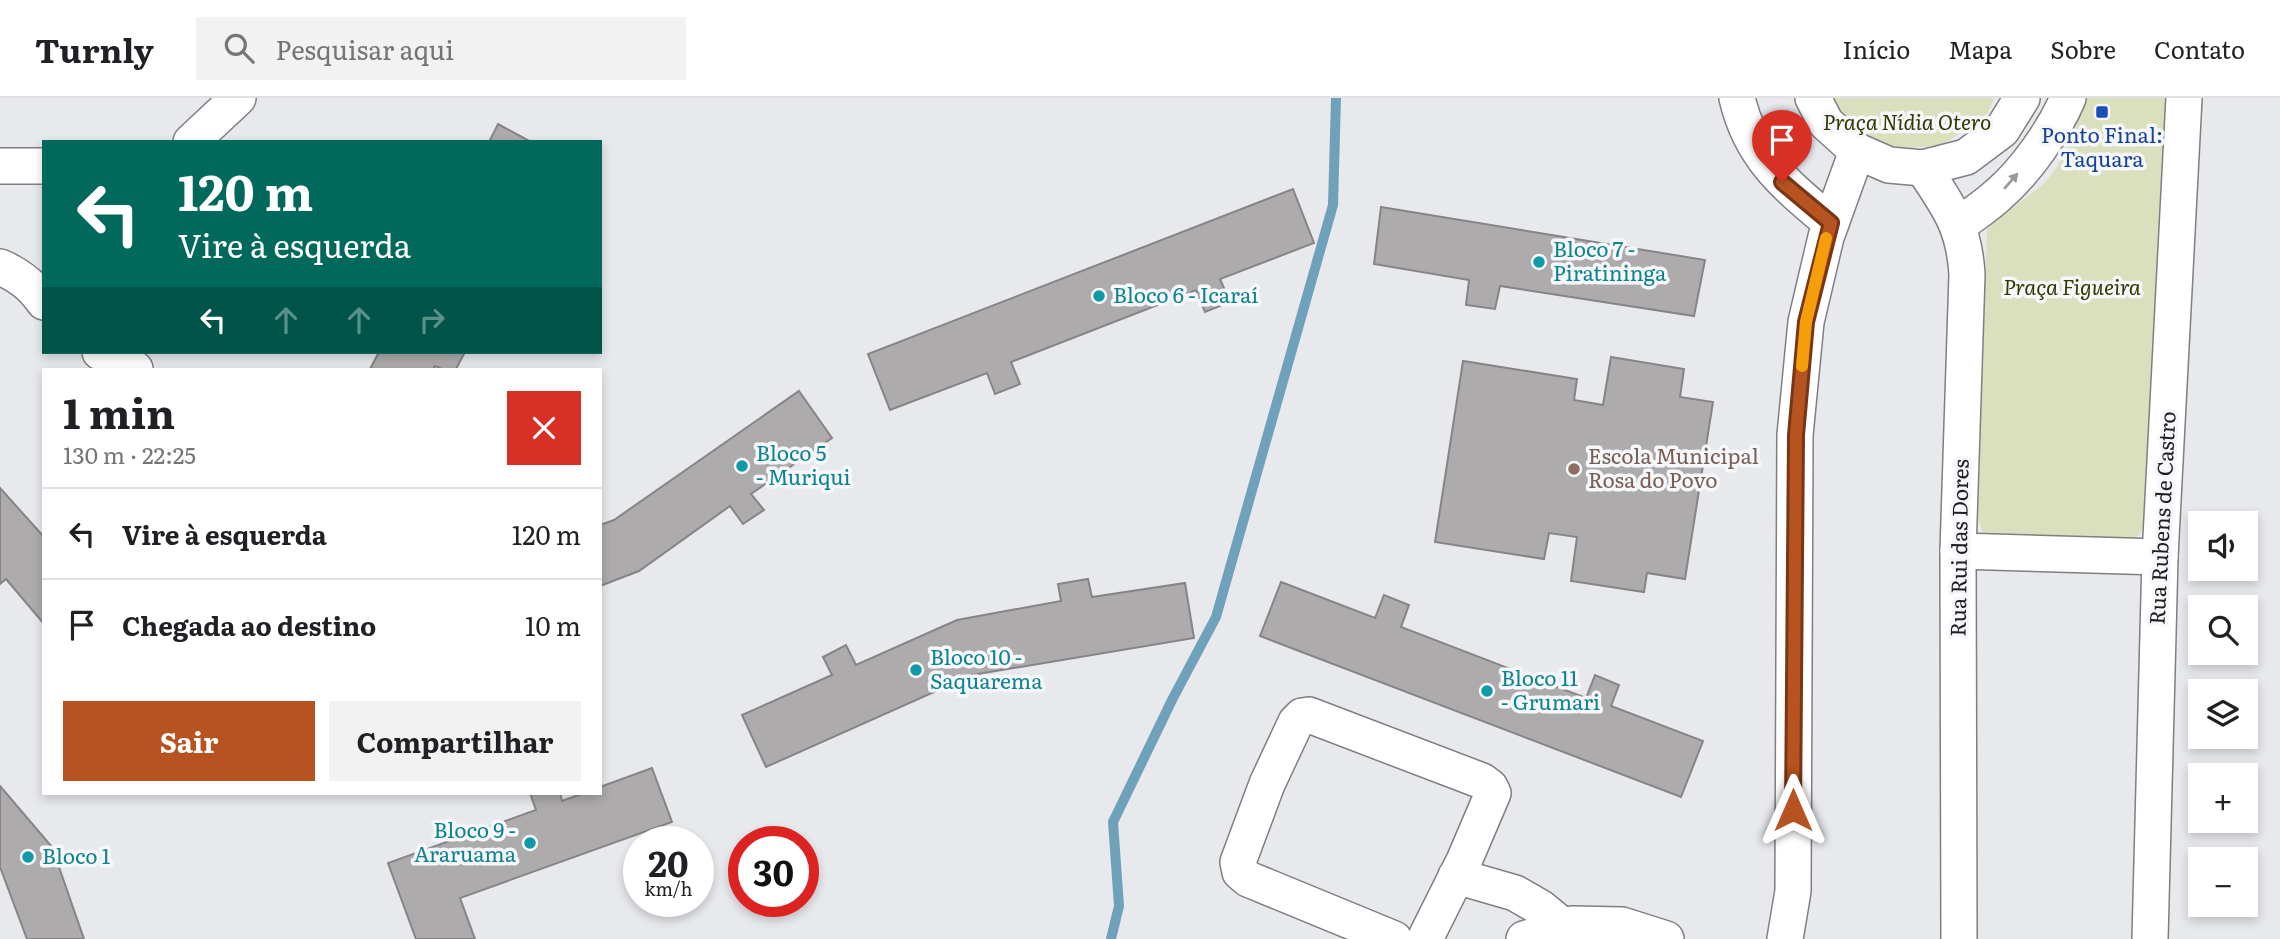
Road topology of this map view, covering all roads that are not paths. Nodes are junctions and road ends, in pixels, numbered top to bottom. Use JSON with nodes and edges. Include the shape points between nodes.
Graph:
{"nodes":[{"id":1,"x":238,"y":98,"type":"edge"},
{"id":2,"x":1737,"y":98,"type":"edge"},
{"id":3,"x":1813,"y":98,"type":"edge"},
{"id":4,"x":2022,"y":98,"type":"edge"},
{"id":5,"x":2068,"y":98,"type":"edge"},
{"id":6,"x":2184,"y":98,"type":"edge"},
{"id":7,"x":193,"y":140,"type":"edge"},
{"id":8,"x":1857,"y":151,"type":"junction"},
{"id":9,"x":0,"y":166,"type":"edge"},
{"id":10,"x":42,"y":166,"type":"edge"},
{"id":11,"x":1923,"y":168,"type":"junction"},
{"id":12,"x":1831,"y":223,"type":"junction"},
{"id":13,"x":1959,"y":225,"type":"junction"},
{"id":14,"x":0,"y":267,"type":"edge"},
{"id":15,"x":42,"y":299,"type":"edge"},
{"id":16,"x":104,"y":354,"type":"edge"},
{"id":17,"x":133,"y":368,"type":"edge"},
{"id":18,"x":1958,"y":551,"type":"junction"},
{"id":19,"x":2160,"y":557,"type":"junction"},
{"id":20,"x":1456,"y":876,"type":"junction"},
{"id":21,"x":1563,"y":926,"type":"junction"},
{"id":22,"x":1394,"y":939,"type":"edge"},
{"id":23,"x":1425,"y":939,"type":"edge"},
{"id":24,"x":1524,"y":939,"type":"edge"},
{"id":25,"x":1667,"y":939,"type":"edge"},
{"id":26,"x":1785,"y":939,"type":"edge"},
{"id":27,"x":1959,"y":939,"type":"edge"},
{"id":28,"x":2150,"y":939,"type":"edge"}],
"edges":[{"from":1,"to":7,"type":"street"},
{"from":2,"to":12,"type":"street","via":[[1742,120],[1759,153],[1782,182]]},
{"from":3,"to":8,"type":"street","via":[[1826,123]]},
{"from":4,"to":11,"type":"street","via":[[2003,130],[1966,157]]},
{"from":13,"to":5,"type":"street","one_way":true,"via":[[1999,194],[2038,150]]},
{"from":6,"to":19,"type":"street","name":"Rua Rubens de Castro"},
{"from":8,"to":11,"type":"street","via":[[1889,164]]},
{"from":8,"to":12,"type":"street"},
{"from":9,"to":10,"type":"street"},
{"from":11,"to":13,"type":"street","name":"Rua Rui das Dores"},
{"from":12,"to":26,"type":"street","via":[[1806,322],[1796,435],[1793,891]]},
{"from":13,"to":18,"type":"street","name":"Rua Rui das Dores","via":[[1967,274]]},
{"from":14,"to":15,"type":"street","via":[[18,275]]},
{"from":16,"to":17,"type":"street"},
{"from":18,"to":19,"type":"street"},
{"from":18,"to":27,"type":"street","name":"Rua Rui das Dores"},
{"from":19,"to":28,"type":"street","name":"Rua Rubens de Castro"},
{"from":20,"to":21,"type":"street","via":[[1515,893]]},
{"from":20,"to":22,"type":"street","via":[[1493,793],[1490,787],[1302,716],[1267,784],[1238,862],[1240,872]]},
{"from":20,"to":23,"type":"street"},
{"from":21,"to":24,"type":"street"},
{"from":21,"to":25,"type":"street","via":[[1622,925]]}]}
